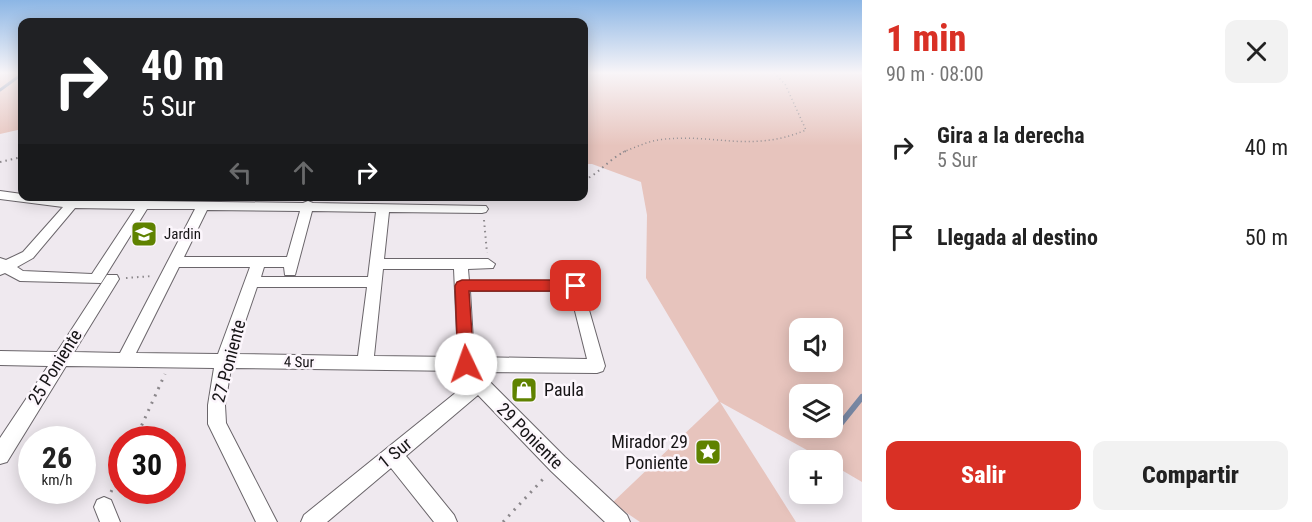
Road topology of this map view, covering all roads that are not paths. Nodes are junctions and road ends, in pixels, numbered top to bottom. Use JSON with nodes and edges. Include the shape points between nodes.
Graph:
{"nodes":[{"id":1,"x":0,"y":195,"type":"edge"},
{"id":2,"x":18,"y":197,"type":"edge"},
{"id":3,"x":48,"y":201,"type":"edge"},
{"id":4,"x":72,"y":204,"type":"junction"},
{"id":5,"x":143,"y":205,"type":"junction"},
{"id":6,"x":308,"y":205,"type":"junction"},
{"id":7,"x":203,"y":206,"type":"junction"},
{"id":8,"x":383,"y":207,"type":"junction"},
{"id":9,"x":482,"y":208,"type":"road end"},
{"id":10,"x":259,"y":262,"type":"junction"},
{"id":11,"x":292,"y":262,"type":"junction"},
{"id":12,"x":376,"y":264,"type":"junction"},
{"id":13,"x":461,"y":264,"type":"junction"},
{"id":14,"x":488,"y":264,"type":"road end"},
{"id":15,"x":2,"y":267,"type":"edge"},
{"id":16,"x":171,"y":269,"type":"junction"},
{"id":17,"x":112,"y":279,"type":"road end"},
{"id":18,"x":252,"y":282,"type":"junction"},
{"id":19,"x":287,"y":282,"type":"junction"},
{"id":20,"x":374,"y":282,"type":"junction"},
{"id":21,"x":462,"y":286,"type":"junction"},
{"id":22,"x":0,"y":358,"type":"edge"},
{"id":23,"x":60,"y":358,"type":"junction"},
{"id":24,"x":125,"y":360,"type":"junction"},
{"id":25,"x":225,"y":361,"type":"junction"},
{"id":26,"x":365,"y":363,"type":"junction"},
{"id":27,"x":466,"y":364,"type":"junction"},
{"id":28,"x":479,"y":384,"type":"junction"},
{"id":29,"x":0,"y":455,"type":"edge"},
{"id":30,"x":393,"y":455,"type":"junction"},
{"id":31,"x":267,"y":522,"type":"edge"},
{"id":32,"x":310,"y":522,"type":"edge"},
{"id":33,"x":447,"y":522,"type":"edge"},
{"id":34,"x":620,"y":522,"type":"edge"}],
"edges":[{"from":1,"to":2,"type":"street"},
{"from":3,"to":4,"type":"street"},
{"from":4,"to":5,"type":"street"},
{"from":4,"to":15,"type":"street","via":[[33,250]]},
{"from":5,"to":7,"type":"street"},
{"from":5,"to":15,"type":"street","via":[[96,279],[20,276]]},
{"from":6,"to":7,"type":"street"},
{"from":6,"to":8,"type":"street"},
{"from":6,"to":11,"type":"street"},
{"from":7,"to":16,"type":"street"},
{"from":8,"to":9,"type":"street"},
{"from":8,"to":12,"type":"street"},
{"from":10,"to":11,"type":"street"},
{"from":10,"to":16,"type":"street"},
{"from":10,"to":18,"type":"street","name":"27 Poniente"},
{"from":11,"to":19,"type":"street"},
{"from":12,"to":13,"type":"street"},
{"from":12,"to":20,"type":"street"},
{"from":13,"to":14,"type":"street"},
{"from":13,"to":21,"type":"street"},
{"from":16,"to":24,"type":"street"},
{"from":17,"to":23,"type":"street","name":"25 Poniente"},
{"from":18,"to":19,"type":"street"},
{"from":18,"to":25,"type":"street","name":"27 Poniente"},
{"from":19,"to":20,"type":"street"},
{"from":20,"to":26,"type":"street"},
{"from":21,"to":27,"type":"street"},
{"from":21,"to":27,"type":"street","name":"4 Sur","via":[[576,286],[597,366]]},
{"from":22,"to":23,"type":"street","name":"4 Sur"},
{"from":23,"to":24,"type":"street","name":"4 Sur"},
{"from":23,"to":29,"type":"street","name":"25 Poniente"},
{"from":24,"to":25,"type":"street","name":"4 Sur"},
{"from":25,"to":26,"type":"street","name":"4 Sur"},
{"from":25,"to":31,"type":"street","name":"27 Poniente","via":[[217,393],[217,424]]},
{"from":26,"to":27,"type":"street","name":"4 Sur"},
{"from":27,"to":28,"type":"street","name":"29 Poniente"},
{"from":28,"to":30,"type":"street","name":"1 Sur"},
{"from":28,"to":34,"type":"street","name":"29 Poniente"},
{"from":30,"to":32,"type":"street","name":"1 Sur"},
{"from":30,"to":33,"type":"street"}]}
